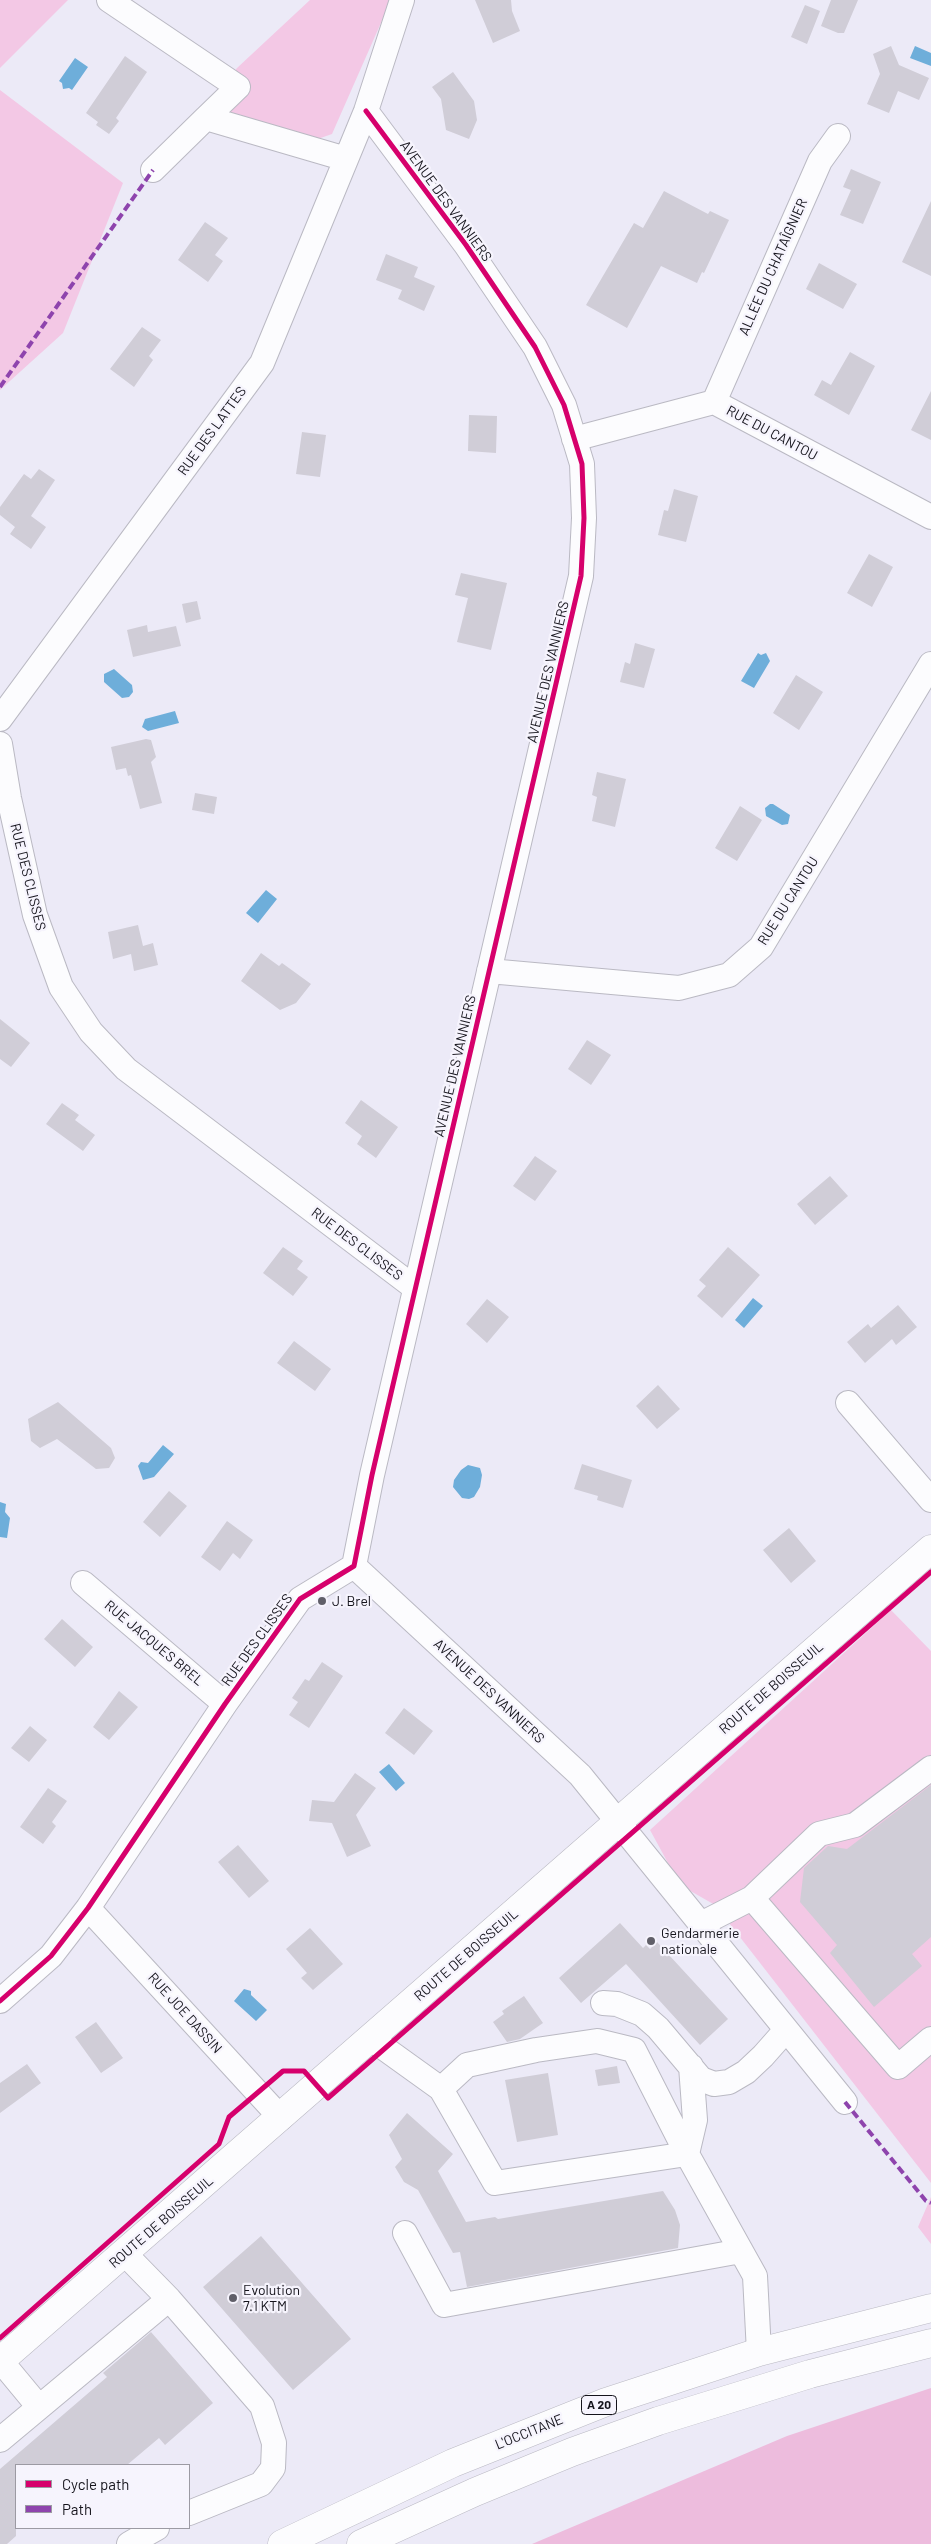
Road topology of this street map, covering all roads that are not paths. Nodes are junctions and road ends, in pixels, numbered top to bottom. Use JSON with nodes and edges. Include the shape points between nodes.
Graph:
{"nodes":[{"id":1,"x":109,"y":0,"type":"edge"},
{"id":2,"x":402,"y":0,"type":"edge"},
{"id":3,"x":366,"y":111,"type":"junction"},
{"id":4,"x":206,"y":118,"type":"junction"},
{"id":5,"x":838,"y":136,"type":"dead end"},
{"id":6,"x":346,"y":159,"type":"junction"},
{"id":7,"x":152,"y":170,"type":"dead end"},
{"id":8,"x":714,"y":402,"type":"junction"},
{"id":9,"x":574,"y":439,"type":"junction"},
{"id":10,"x":931,"y":517,"type":"edge"},
{"id":11,"x":931,"y":664,"type":"edge"},
{"id":12,"x":0,"y":719,"type":"edge"},
{"id":13,"x":0,"y":744,"type":"edge"},
{"id":14,"x":489,"y":971,"type":"junction"},
{"id":15,"x":415,"y":1288,"type":"junction"},
{"id":16,"x":848,"y":1403,"type":"dead end"},
{"id":17,"x":931,"y":1500,"type":"edge"},
{"id":18,"x":931,"y":1549,"type":"edge"},
{"id":19,"x":354,"y":1566,"type":"junction"},
{"id":20,"x":83,"y":1583,"type":"dead end"},
{"id":21,"x":225,"y":1704,"type":"junction"},
{"id":22,"x":931,"y":1768,"type":"edge"},
{"id":23,"x":618,"y":1821,"type":"junction"},
{"id":24,"x":752,"y":1898,"type":"junction"},
{"id":25,"x":88,"y":1908,"type":"junction"},
{"id":26,"x":702,"y":1924,"type":"junction"},
{"id":27,"x":0,"y":2001,"type":"edge"},
{"id":28,"x":603,"y":2003,"type":"dead end"},
{"id":29,"x":786,"y":2030,"type":"junction"},
{"id":30,"x":370,"y":2038,"type":"junction"},
{"id":31,"x":931,"y":2039,"type":"edge"},
{"id":32,"x":691,"y":2066,"type":"junction"},
{"id":33,"x":441,"y":2089,"type":"junction"},
{"id":34,"x":845,"y":2102,"type":"dead end"},
{"id":35,"x":281,"y":2118,"type":"junction"},
{"id":36,"x":687,"y":2154,"type":"junction"},
{"id":37,"x":404,"y":2233,"type":"dead end"},
{"id":38,"x":741,"y":2251,"type":"junction"},
{"id":39,"x":125,"y":2254,"type":"junction"},
{"id":40,"x":169,"y":2299,"type":"junction"},
{"id":41,"x":931,"y":2308,"type":"edge"},
{"id":42,"x":931,"y":2343,"type":"edge"},
{"id":43,"x":759,"y":2352,"type":"junction"},
{"id":44,"x":0,"y":2360,"type":"edge"},
{"id":45,"x":39,"y":2407,"type":"junction"},
{"id":46,"x":0,"y":2440,"type":"edge"},
{"id":47,"x":190,"y":2513,"type":"edge"},
{"id":48,"x":155,"y":2529,"type":"edge"},
{"id":49,"x":129,"y":2544,"type":"edge"},
{"id":50,"x":282,"y":2544,"type":"edge"},
{"id":51,"x":361,"y":2544,"type":"edge"}],
"edges":[{"from":1,"to":4,"type":"street","via":[[238,86]]},
{"from":2,"to":3,"type":"street"},
{"from":3,"to":6,"type":"street","name":"RUE DES LATTES"},
{"from":3,"to":9,"type":"street","name":"AVENUE DES VANNIERS","via":[[466,245],[535,346],[564,405]]},
{"from":4,"to":6,"type":"street"},
{"from":4,"to":7,"type":"street"},
{"from":5,"to":8,"type":"street","name":"ALLÉE DU CHATAÎGNIER","via":[[820,161]]},
{"from":6,"to":12,"type":"street","name":"RUE DES LATTES","via":[[262,363]]},
{"from":8,"to":9,"type":"street","name":"RUE DU CANTOU"},
{"from":8,"to":10,"type":"street","name":"RUE DU CANTOU"},
{"from":9,"to":14,"type":"street","name":"AVENUE DES VANNIERS","via":[[582,464],[581,576]]},
{"from":11,"to":14,"type":"street","name":"RUE DU CANTOU","via":[[760,947],[729,975],[680,988]]},
{"from":13,"to":15,"type":"street","name":"RUE DES CLISSES","via":[[35,915],[61,987],[91,1032],[126,1069]]},
{"from":14,"to":15,"type":"street","name":"AVENUE DES VANNIERS"},
{"from":15,"to":19,"type":"street","name":"RUE DES CLISSES"},
{"from":16,"to":17,"type":"street"},
{"from":18,"to":23,"type":"main road","name":"ROUTE DE BOISSEUIL"},
{"from":19,"to":21,"type":"street","name":"RUE DES CLISSES","via":[[300,1599]]},
{"from":19,"to":23,"type":"street","name":"AVENUE DES VANNIERS","via":[[580,1775]]},
{"from":20,"to":21,"type":"street","name":"RUE JACQUES BREL"},
{"from":21,"to":25,"type":"street","name":"RUE DES CLISSES"},
{"from":22,"to":24,"type":"street","via":[[855,1826],[819,1834]]},
{"from":23,"to":26,"type":"street","name":"AVENUE DES VANNIERS"},
{"from":23,"to":30,"type":"main road","name":"ROUTE DE BOISSEUIL"},
{"from":24,"to":26,"type":"street"},
{"from":24,"to":31,"type":"street","via":[[898,2067]]},
{"from":25,"to":27,"type":"street","via":[[51,1956]]},
{"from":25,"to":35,"type":"street","name":"RUE JOE DASSIN"},
{"from":26,"to":29,"type":"street","name":"AVENUE DES VANNIERS"},
{"from":28,"to":32,"type":"street","via":[[617,2004],[642,2014]]},
{"from":29,"to":32,"type":"street","via":[[764,2056],[729,2082],[714,2084],[701,2078]]},
{"from":29,"to":34,"type":"street","name":"AVENUE DES VANNIERS"},
{"from":30,"to":33,"type":"street"},
{"from":30,"to":35,"type":"main road","name":"ROUTE DE BOISSEUIL"},
{"from":32,"to":36,"type":"street","via":[[696,2120]]},
{"from":33,"to":36,"type":"street","via":[[495,2183]]},
{"from":33,"to":36,"type":"street","via":[[467,2065],[536,2050],[597,2041],[634,2050]]},
{"from":35,"to":39,"type":"main road","name":"ROUTE DE BOISSEUIL"},
{"from":36,"to":38,"type":"street"},
{"from":37,"to":38,"type":"street","via":[[444,2305]]},
{"from":38,"to":43,"type":"street","via":[[755,2276]]},
{"from":39,"to":40,"type":"street"},
{"from":39,"to":44,"type":"main road","name":"ROUTE DE BOISSEUIL"},
{"from":40,"to":45,"type":"street"},
{"from":40,"to":47,"type":"street","via":[[262,2406],[274,2443],[273,2468],[261,2484]]},
{"from":41,"to":43,"type":"main road","name":"L'OCCITANE","number":"A 20"},
{"from":42,"to":51,"type":"main road","number":"A 20","via":[[810,2374],[650,2424],[475,2492]]},
{"from":43,"to":50,"type":"main road","name":"L'OCCITANE","number":"A 20","via":[[676,2378],[542,2427],[453,2463]]},
{"from":44,"to":45,"type":"street"},
{"from":45,"to":46,"type":"street"},
{"from":48,"to":49,"type":"street"}]}
